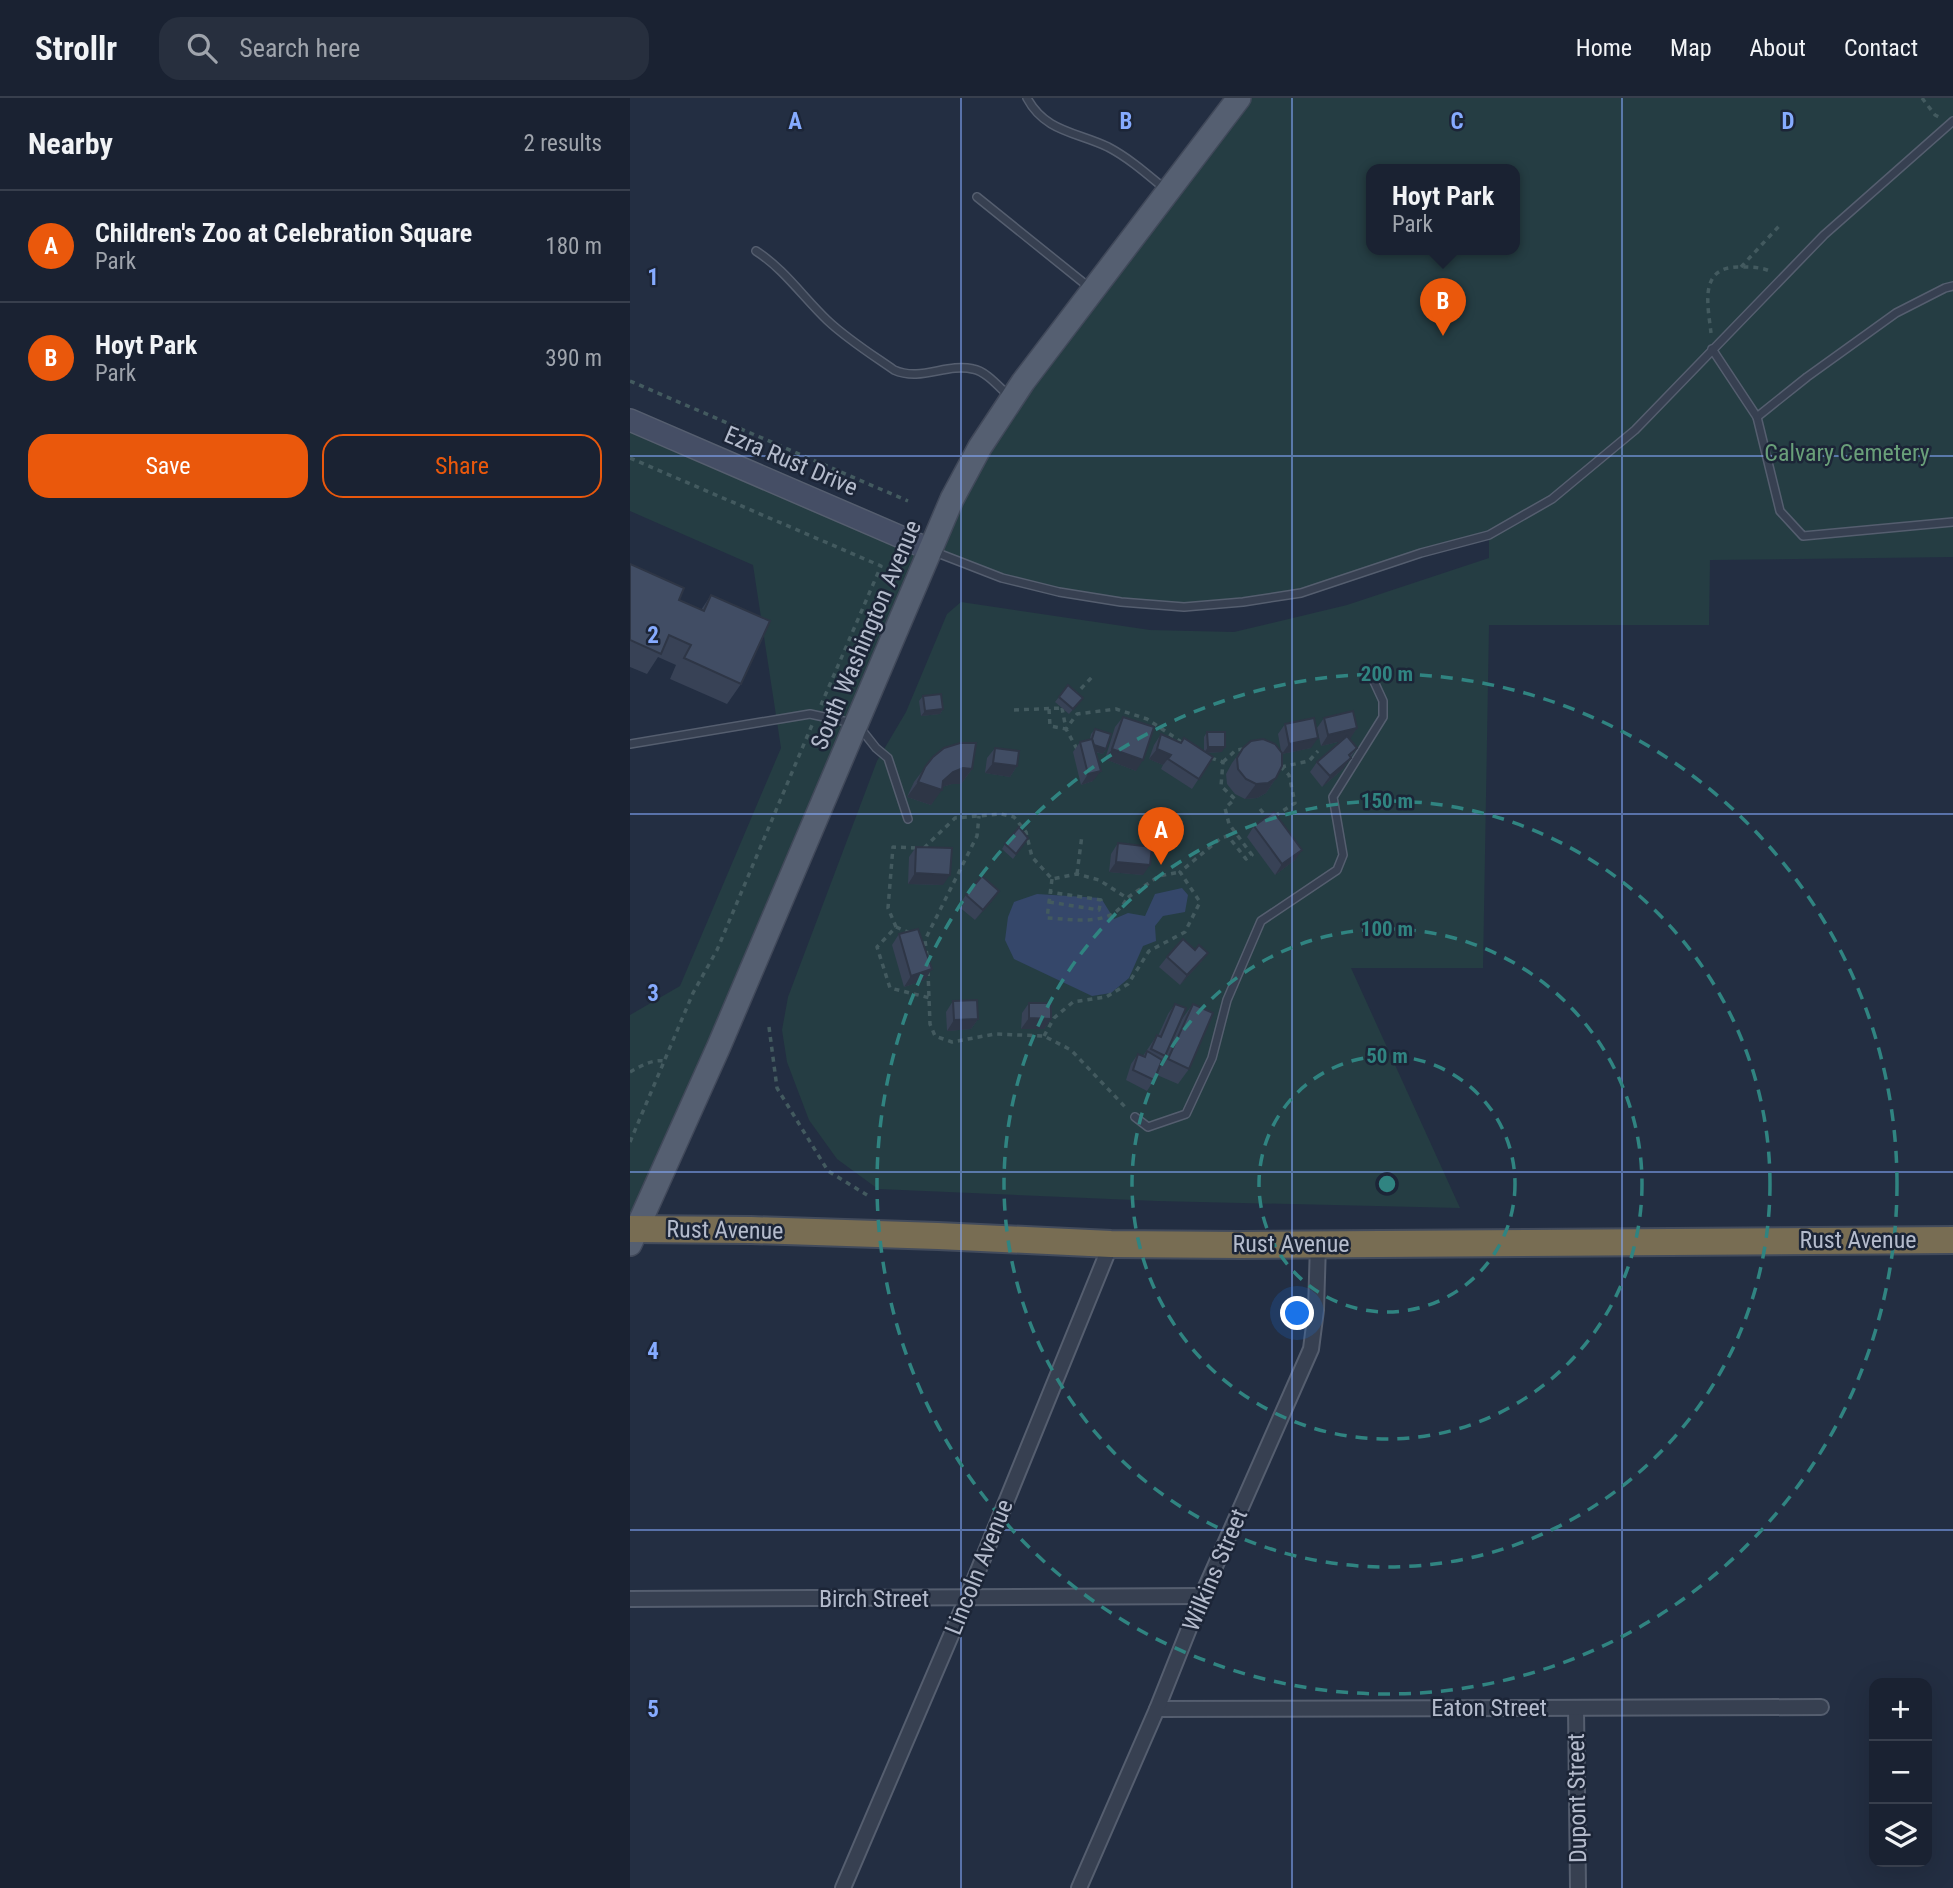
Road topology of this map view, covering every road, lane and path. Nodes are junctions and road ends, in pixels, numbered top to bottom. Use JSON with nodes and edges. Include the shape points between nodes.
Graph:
{"nodes":[{"id":1,"x":1027,"y":98,"type":"edge"},
{"id":2,"x":1239,"y":98,"type":"edge"},
{"id":3,"x":1922,"y":98,"type":"edge"},
{"id":4,"x":1952,"y":122,"type":"edge"},
{"id":5,"x":1168,"y":192,"type":"junction"},
{"id":6,"x":977,"y":197,"type":"dead end"},
{"id":7,"x":1781,"y":224,"type":"dead end"},
{"id":8,"x":756,"y":251,"type":"dead end"},
{"id":9,"x":1741,"y":267,"type":"junction"},
{"id":10,"x":1784,"y":276,"type":"junction"},
{"id":11,"x":1953,"y":286,"type":"edge"},
{"id":12,"x":1093,"y":290,"type":"junction"},
{"id":13,"x":1712,"y":349,"type":"junction"},
{"id":14,"x":630,"y":381,"type":"edge"},
{"id":15,"x":1012,"y":398,"type":"junction"},
{"id":16,"x":1757,"y":417,"type":"junction"},
{"id":17,"x":630,"y":420,"type":"edge"},
{"id":18,"x":630,"y":458,"type":"edge"},
{"id":19,"x":908,"y":501,"type":"dead end"},
{"id":20,"x":1953,"y":522,"type":"edge"},
{"id":21,"x":931,"y":550,"type":"junction"},
{"id":22,"x":1371,"y":675,"type":"dead end"},
{"id":23,"x":1092,"y":677,"type":"dead end"},
{"id":24,"x":1062,"y":708,"type":"junction"},
{"id":25,"x":1049,"y":709,"type":"junction"},
{"id":26,"x":1014,"y":710,"type":"dead end"},
{"id":27,"x":817,"y":715,"type":"junction"},
{"id":28,"x":857,"y":724,"type":"junction"},
{"id":29,"x":1066,"y":729,"type":"junction"},
{"id":30,"x":630,"y":744,"type":"edge"},
{"id":31,"x":1192,"y":748,"type":"edge"},
{"id":32,"x":1246,"y":749,"type":"edge"},
{"id":33,"x":1078,"y":751,"type":"edge"},
{"id":34,"x":1318,"y":751,"type":"dead end"},
{"id":35,"x":1203,"y":756,"type":"edge"},
{"id":36,"x":1276,"y":761,"type":"edge"},
{"id":37,"x":1223,"y":762,"type":"junction"},
{"id":38,"x":1282,"y":767,"type":"junction"},
{"id":39,"x":1260,"y":808,"type":"dead end"},
{"id":40,"x":979,"y":816,"type":"junction"},
{"id":41,"x":908,"y":819,"type":"dead end"},
{"id":42,"x":1082,"y":835,"type":"dead end"},
{"id":43,"x":1180,"y":872,"type":"junction"},
{"id":44,"x":1077,"y":874,"type":"junction"},
{"id":45,"x":1052,"y":879,"type":"junction"},
{"id":46,"x":1050,"y":892,"type":"junction"},
{"id":47,"x":1127,"y":898,"type":"junction"},
{"id":48,"x":1049,"y":902,"type":"junction"},
{"id":49,"x":896,"y":927,"type":"junction"},
{"id":50,"x":925,"y":940,"type":"junction"},
{"id":51,"x":930,"y":998,"type":"junction"},
{"id":52,"x":769,"y":1027,"type":"dead end"},
{"id":53,"x":1044,"y":1036,"type":"junction"},
{"id":54,"x":665,"y":1061,"type":"junction"},
{"id":55,"x":630,"y":1072,"type":"edge"},
{"id":56,"x":1135,"y":1117,"type":"joint"},
{"id":57,"x":630,"y":1143,"type":"edge"},
{"id":58,"x":867,"y":1195,"type":"dead end"},
{"id":59,"x":632,"y":1234,"type":"edge"},
{"id":60,"x":1953,"y":1240,"type":"edge"},
{"id":61,"x":1111,"y":1244,"type":"junction"},
{"id":62,"x":1318,"y":1244,"type":"junction"},
{"id":63,"x":1202,"y":1597,"type":"junction"},
{"id":64,"x":967,"y":1598,"type":"junction"},
{"id":65,"x":630,"y":1599,"type":"edge"},
{"id":66,"x":1821,"y":1707,"type":"dead end"},
{"id":67,"x":1576,"y":1708,"type":"junction"},
{"id":68,"x":1157,"y":1709,"type":"junction"},
{"id":69,"x":843,"y":1888,"type":"edge"},
{"id":70,"x":1079,"y":1888,"type":"edge"},
{"id":71,"x":1578,"y":1888,"type":"edge"}],
"edges":[{"from":1,"to":5,"type":"lane","via":[[1047,123],[1120,154]]},
{"from":2,"to":5,"type":"main road","name":"South Washington Avenue"},
{"from":3,"to":4,"type":"path","via":[[1935,115]]},
{"from":4,"to":10,"type":"lane"},
{"from":5,"to":12,"type":"main road","name":"South Washington Avenue"},
{"from":6,"to":12,"type":"lane"},
{"from":7,"to":9,"type":"path"},
{"from":8,"to":15,"type":"lane","via":[[776,265],[837,330],[894,370],[914,375],[973,369]]},
{"from":9,"to":10,"type":"path","via":[[1763,268]]},
{"from":9,"to":13,"type":"path","via":[[1726,267],[1713,276],[1708,288]]},
{"from":10,"to":13,"type":"lane"},
{"from":11,"to":16,"type":"lane","via":[[1896,313]]},
{"from":12,"to":15,"type":"main road","name":"South Washington Avenue"},
{"from":13,"to":16,"type":"lane"},
{"from":13,"to":21,"type":"lane","via":[[1634,430],[1552,499],[1489,535],[1301,593],[1184,607],[1121,602],[1002,578]]},
{"from":14,"to":19,"type":"path"},
{"from":15,"to":21,"type":"main road","name":"South Washington Avenue","via":[[951,499]]},
{"from":16,"to":20,"type":"lane","via":[[1780,511],[1803,536]]},
{"from":17,"to":21,"type":"main road","name":"Ezra Rust Drive"},
{"from":18,"to":27,"type":"path","via":[[881,565]]},
{"from":21,"to":28,"type":"main road","name":"South Washington Avenue"},
{"from":22,"to":56,"type":"lane","via":[[1383,701],[1383,717],[1333,797],[1343,855],[1337,870],[1261,921],[1227,1000],[1212,1058],[1186,1114],[1147,1127]]},
{"from":23,"to":24,"type":"path"},
{"from":24,"to":25,"type":"path"},
{"from":24,"to":29,"type":"path"},
{"from":25,"to":26,"type":"path"},
{"from":25,"to":29,"type":"path","via":[[1050,726]]},
{"from":27,"to":28,"type":"lane"},
{"from":27,"to":30,"type":"lane"},
{"from":27,"to":54,"type":"path"},
{"from":28,"to":41,"type":"lane","via":[[888,758]]},
{"from":28,"to":59,"type":"main road","name":"South Washington Avenue"},
{"from":29,"to":31,"type":"path","via":[[1077,714],[1116,709],[1147,719]]},
{"from":29,"to":33,"type":"path"},
{"from":32,"to":37,"type":"path","via":[[1236,750]]},
{"from":34,"to":38,"type":"path","via":[[1309,761]]},
{"from":35,"to":37,"type":"path"},
{"from":36,"to":38,"type":"path"},
{"from":37,"to":43,"type":"path","via":[[1221,786],[1235,799],[1225,808],[1228,824],[1252,855],[1246,859],[1228,836]]},
{"from":38,"to":39,"type":"path","via":[[1289,775],[1295,803],[1269,820]]},
{"from":40,"to":45,"type":"path","via":[[1014,817],[1026,832],[1032,857]]},
{"from":40,"to":49,"type":"path","via":[[955,818],[923,849],[893,847],[888,908]]},
{"from":40,"to":50,"type":"path","via":[[977,836]]},
{"from":42,"to":44,"type":"path"},
{"from":43,"to":47,"type":"path","via":[[1159,876]]},
{"from":43,"to":53,"type":"path","via":[[1200,902],[1185,932],[1149,951],[1128,984],[1106,997],[1073,1002]]},
{"from":44,"to":45,"type":"path"},
{"from":44,"to":47,"type":"path","via":[[1099,880]]},
{"from":45,"to":46,"type":"path"},
{"from":46,"to":48,"type":"path"},
{"from":46,"to":48,"type":"path","via":[[1101,900],[1099,910]]},
{"from":47,"to":48,"type":"path","via":[[1123,907],[1101,920],[1047,918]]},
{"from":49,"to":50,"type":"path"},
{"from":49,"to":51,"type":"path","via":[[877,947],[890,988]]},
{"from":50,"to":51,"type":"path"},
{"from":51,"to":53,"type":"path","via":[[935,1036],[952,1042],[995,1034]]},
{"from":52,"to":58,"type":"path","via":[[777,1088],[828,1171]]},
{"from":53,"to":56,"type":"path","via":[[1071,1050]]},
{"from":54,"to":55,"type":"path"},
{"from":54,"to":57,"type":"path"},
{"from":59,"to":61,"type":"highway","name":"Rust Avenue","via":[[848,1232]]},
{"from":60,"to":62,"type":"highway","name":"Rust Avenue"},
{"from":61,"to":62,"type":"highway","name":"Rust Avenue"},
{"from":61,"to":64,"type":"street","name":"Lincoln Avenue"},
{"from":62,"to":63,"type":"street","name":"Wilkins Street","via":[[1311,1349]]},
{"from":63,"to":64,"type":"street","name":"Birch Street"},
{"from":63,"to":68,"type":"street","name":"Wilkins Street"},
{"from":64,"to":65,"type":"street","name":"Birch Street"},
{"from":64,"to":69,"type":"street","name":"Lincoln Avenue"},
{"from":66,"to":67,"type":"street","name":"Eaton Street"},
{"from":67,"to":68,"type":"street","name":"Eaton Street"},
{"from":67,"to":71,"type":"street","name":"Dupont Street"},
{"from":68,"to":70,"type":"street","name":"Wilkins Street"}]}
